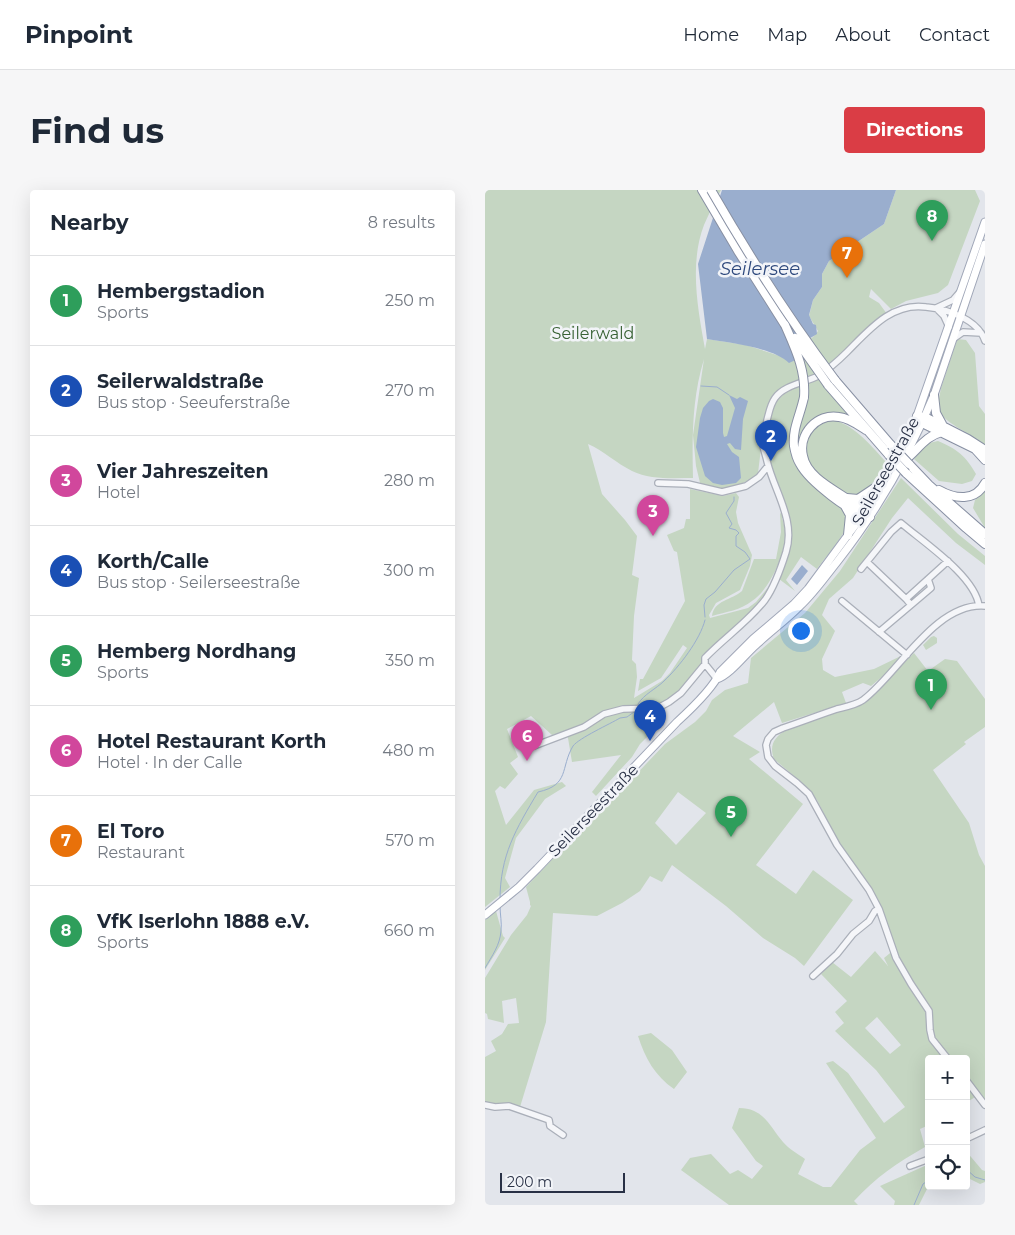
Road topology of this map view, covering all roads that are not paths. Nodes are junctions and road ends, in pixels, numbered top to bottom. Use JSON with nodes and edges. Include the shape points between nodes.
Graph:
{"nodes":[{"id":1,"x":702,"y":190,"type":"edge"},
{"id":2,"x":711,"y":190,"type":"edge"},
{"id":3,"x":985,"y":222,"type":"edge"},
{"id":4,"x":985,"y":244,"type":"edge"},
{"id":5,"x":962,"y":291,"type":"junction"},
{"id":6,"x":936,"y":308,"type":"junction"},
{"id":7,"x":957,"y":316,"type":"junction"},
{"id":8,"x":785,"y":324,"type":"junction"},
{"id":9,"x":949,"y":327,"type":"junction"},
{"id":10,"x":981,"y":333,"type":"junction"},
{"id":11,"x":953,"y":339,"type":"junction"},
{"id":12,"x":985,"y":342,"type":"edge"},
{"id":13,"x":831,"y":382,"type":"junction"},
{"id":14,"x":934,"y":395,"type":"junction"},
{"id":15,"x":921,"y":419,"type":"junction"},
{"id":16,"x":866,"y":430,"type":"junction"},
{"id":17,"x":944,"y":430,"type":"junction"},
{"id":18,"x":985,"y":450,"type":"edge"},
{"id":19,"x":985,"y":460,"type":"edge"},
{"id":20,"x":907,"y":462,"type":"junction"},
{"id":21,"x":768,"y":466,"type":"junction"},
{"id":22,"x":658,"y":483,"type":"dead end"},
{"id":23,"x":882,"y":483,"type":"junction"},
{"id":24,"x":985,"y":483,"type":"edge"},
{"id":25,"x":929,"y":485,"type":"junction"},
{"id":26,"x":842,"y":499,"type":"junction"},
{"id":27,"x":865,"y":515,"type":"junction"},
{"id":28,"x":848,"y":534,"type":"junction"},
{"id":29,"x":985,"y":534,"type":"edge"},
{"id":30,"x":985,"y":544,"type":"edge"},
{"id":31,"x":948,"y":561,"type":"junction"},
{"id":32,"x":867,"y":562,"type":"junction"},
{"id":33,"x":861,"y":568,"type":"dead end"},
{"id":34,"x":929,"y":579,"type":"junction"},
{"id":35,"x":906,"y":599,"type":"junction"},
{"id":36,"x":842,"y":601,"type":"dead end"},
{"id":37,"x":911,"y":605,"type":"junction"},
{"id":38,"x":982,"y":606,"type":"edge"},
{"id":39,"x":879,"y":632,"type":"junction"},
{"id":40,"x":907,"y":655,"type":"junction"},
{"id":41,"x":705,"y":664,"type":"junction"},
{"id":42,"x":717,"y":679,"type":"junction"},
{"id":43,"x":534,"y":746,"type":"dead end"},
{"id":44,"x":879,"y":909,"type":"junction"},
{"id":45,"x":485,"y":915,"type":"edge"},
{"id":46,"x":813,"y":976,"type":"dead end"},
{"id":47,"x":945,"y":1055,"type":"edge"},
{"id":48,"x":970,"y":1085,"type":"edge"},
{"id":49,"x":485,"y":1105,"type":"edge"},
{"id":50,"x":985,"y":1105,"type":"edge"},
{"id":51,"x":985,"y":1130,"type":"edge"},
{"id":52,"x":563,"y":1135,"type":"dead end"},
{"id":53,"x":970,"y":1137,"type":"edge"},
{"id":54,"x":925,"y":1160,"type":"edge"},
{"id":55,"x":910,"y":1166,"type":"dead end"}],
"edges":[{"from":1,"to":8,"type":"highway"},
{"from":2,"to":13,"type":"highway","bridge":true},
{"from":3,"to":5,"type":"main road","name":"Seilerseestraße"},
{"from":4,"to":7,"type":"main road","name":"Seilerseestraße"},
{"from":5,"to":6,"type":"street","via":[[953,300]]},
{"from":5,"to":7,"type":"main road","name":"Seilerseestraße"},
{"from":6,"to":7,"type":"street"},
{"from":6,"to":9,"type":"street"},
{"from":6,"to":21,"type":"street","via":[[911,307],[888,315],[832,366],[778,395],[770,408],[763,446]]},
{"from":7,"to":9,"type":"main road","name":"Seilerseestraße"},
{"from":7,"to":10,"type":"street","via":[[974,324]]},
{"from":7,"to":11,"type":"main road","name":"Seilerseestraße"},
{"from":8,"to":13,"type":"highway","bridge":true},
{"from":8,"to":26,"type":"highway","bridge":true,"via":[[804,379],[804,397],[794,435],[796,455],[812,480]]},
{"from":9,"to":15,"type":"main road","name":"Seilerseestraße"},
{"from":10,"to":11,"type":"street","via":[[963,332]]},
{"from":10,"to":12,"type":"street"},
{"from":11,"to":14,"type":"main road","name":"Seilerseestraße"},
{"from":13,"to":16,"type":"highway"},
{"from":13,"to":20,"type":"highway","bridge":true},
{"from":14,"to":15,"type":"main road","name":"Seilerseestraße"},
{"from":14,"to":17,"type":"highway","via":[[936,413]]},
{"from":15,"to":17,"type":"highway"},
{"from":15,"to":20,"type":"main road","name":"Seilerseestraße"},
{"from":15,"to":23,"type":"main road","name":"Seilerseestraße"},
{"from":16,"to":26,"type":"highway","via":[[847,419],[830,416],[813,424],[804,437],[802,451],[809,469]]},
{"from":16,"to":30,"type":"highway","bridge":true,"via":[[906,473]]},
{"from":17,"to":18,"type":"highway"},
{"from":17,"to":19,"type":"highway","via":[[975,449]]},
{"from":17,"to":20,"type":"highway","via":[[926,439]]},
{"from":20,"to":25,"type":"highway"},
{"from":20,"to":27,"type":"main road","name":"Seilerseestraße"},
{"from":21,"to":22,"type":"street","via":[[746,486],[722,492],[688,484]]},
{"from":21,"to":41,"type":"street","via":[[786,514],[789,529],[787,550],[765,599],[705,658]]},
{"from":23,"to":26,"type":"highway","via":[[858,499]]},
{"from":23,"to":27,"type":"main road","name":"Seilerseestraße"},
{"from":24,"to":25,"type":"highway","via":[[976,494],[960,498]]},
{"from":25,"to":29,"type":"highway"},
{"from":26,"to":27,"type":"highway"},
{"from":26,"to":28,"type":"highway","via":[[850,515]]},
{"from":27,"to":28,"type":"main road","name":"Seilerseestraße"},
{"from":27,"to":42,"type":"main road","name":"Seilerseestraße","via":[[800,607]]},
{"from":28,"to":42,"type":"main road","name":"Seilerseestraße","via":[[794,604],[719,672]]},
{"from":31,"to":32,"type":"street","via":[[901,523]]},
{"from":31,"to":34,"type":"street"},
{"from":31,"to":38,"type":"street","via":[[977,595]]},
{"from":32,"to":33,"type":"street"},
{"from":32,"to":35,"type":"street"},
{"from":34,"to":35,"type":"street"},
{"from":34,"to":37,"type":"street","via":[[931,588]]},
{"from":35,"to":37,"type":"street"},
{"from":36,"to":39,"type":"street"},
{"from":37,"to":39,"type":"street"},
{"from":38,"to":40,"type":"street","via":[[947,617]]},
{"from":39,"to":40,"type":"street"},
{"from":40,"to":44,"type":"street","via":[[862,701],[774,732],[766,745],[771,761],[812,799],[837,845]]},
{"from":41,"to":42,"type":"street"},
{"from":41,"to":43,"type":"street","via":[[681,693],[658,708],[623,709],[603,714],[584,726]]},
{"from":42,"to":45,"type":"main road","name":"Seilerseestraße","via":[[537,869]]},
{"from":44,"to":46,"type":"street"},
{"from":44,"to":47,"type":"street","via":[[896,958],[929,1011],[932,1039]]},
{"from":48,"to":50,"type":"street"},
{"from":49,"to":52,"type":"street","via":[[509,1106],[549,1120],[550,1126]]},
{"from":51,"to":53,"type":"street"},
{"from":54,"to":55,"type":"street"}]}
